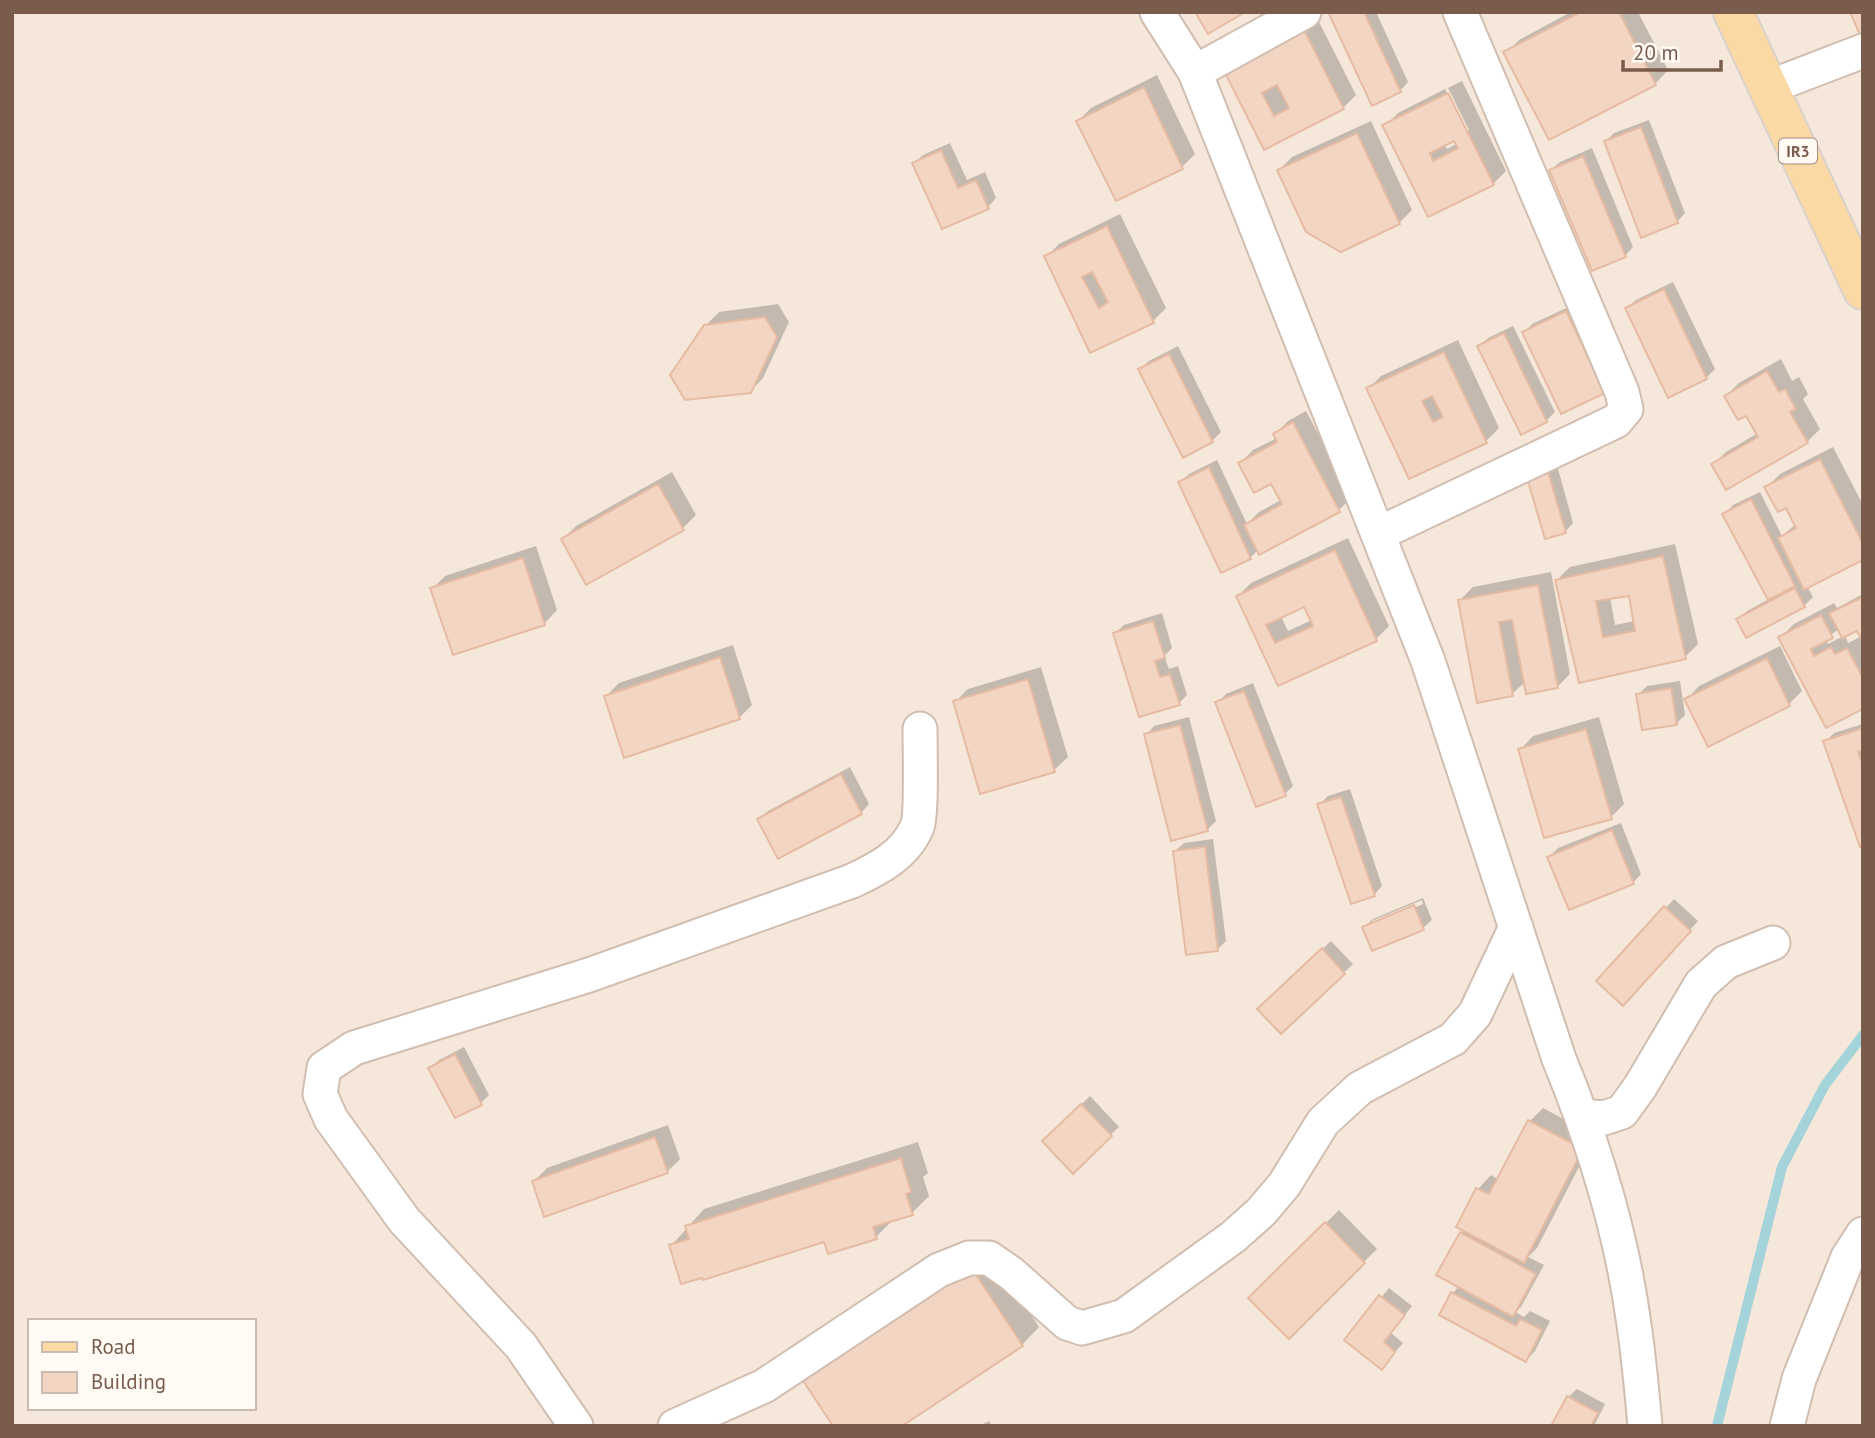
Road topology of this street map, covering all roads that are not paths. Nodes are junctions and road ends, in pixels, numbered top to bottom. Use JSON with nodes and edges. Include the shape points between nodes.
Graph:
{"nodes":[{"id":1,"x":1157,"y":12,"type":"edge"},
{"id":2,"x":1304,"y":12,"type":"edge"},
{"id":3,"x":1460,"y":12,"type":"edge"},
{"id":4,"x":1733,"y":12,"type":"edge"},
{"id":5,"x":1863,"y":51,"type":"edge"},
{"id":6,"x":1195,"y":72,"type":"junction"},
{"id":7,"x":1769,"y":88,"type":"junction"},
{"id":8,"x":1863,"y":290,"type":"edge"},
{"id":9,"x":1378,"y":534,"type":"junction"},
{"id":10,"x":920,"y":729,"type":"dead end"},
{"id":11,"x":1516,"y":927,"type":"junction"},
{"id":12,"x":1773,"y":943,"type":"dead end"},
{"id":13,"x":1582,"y":1116,"type":"junction"},
{"id":14,"x":1863,"y":1234,"type":"edge"},
{"id":15,"x":576,"y":1426,"type":"edge"},
{"id":16,"x":675,"y":1426,"type":"edge"},
{"id":17,"x":1645,"y":1426,"type":"edge"},
{"id":18,"x":1787,"y":1426,"type":"edge"}],
"edges":[{"from":1,"to":6,"type":"street"},
{"from":2,"to":6,"type":"street"},
{"from":3,"to":9,"type":"street","via":[[1626,409],[1616,421]]},
{"from":4,"to":7,"type":"main road","number":"IR3"},
{"from":5,"to":7,"type":"street"},
{"from":6,"to":9,"type":"street"},
{"from":7,"to":8,"type":"main road","number":"IR3"},
{"from":9,"to":11,"type":"street","via":[[1428,661]]},
{"from":10,"to":15,"type":"street","via":[[918,825],[901,852],[874,870],[589,975],[354,1048],[324,1068],[320,1094],[331,1119],[404,1220],[521,1346]]},
{"from":11,"to":13,"type":"street"},
{"from":11,"to":16,"type":"street","via":[[1475,1014],[1453,1040],[1360,1088],[1323,1122],[1284,1185],[1261,1212],[1124,1316],[1082,1328],[1068,1323],[989,1258],[969,1258],[939,1270],[764,1385]]},
{"from":12,"to":13,"type":"street","via":[[1726,962],[1700,984],[1622,1112],[1605,1118]]},
{"from":13,"to":17,"type":"street","via":[[1617,1232],[1634,1323]]},
{"from":14,"to":18,"type":"street","via":[[1848,1257],[1799,1379]]}]}
